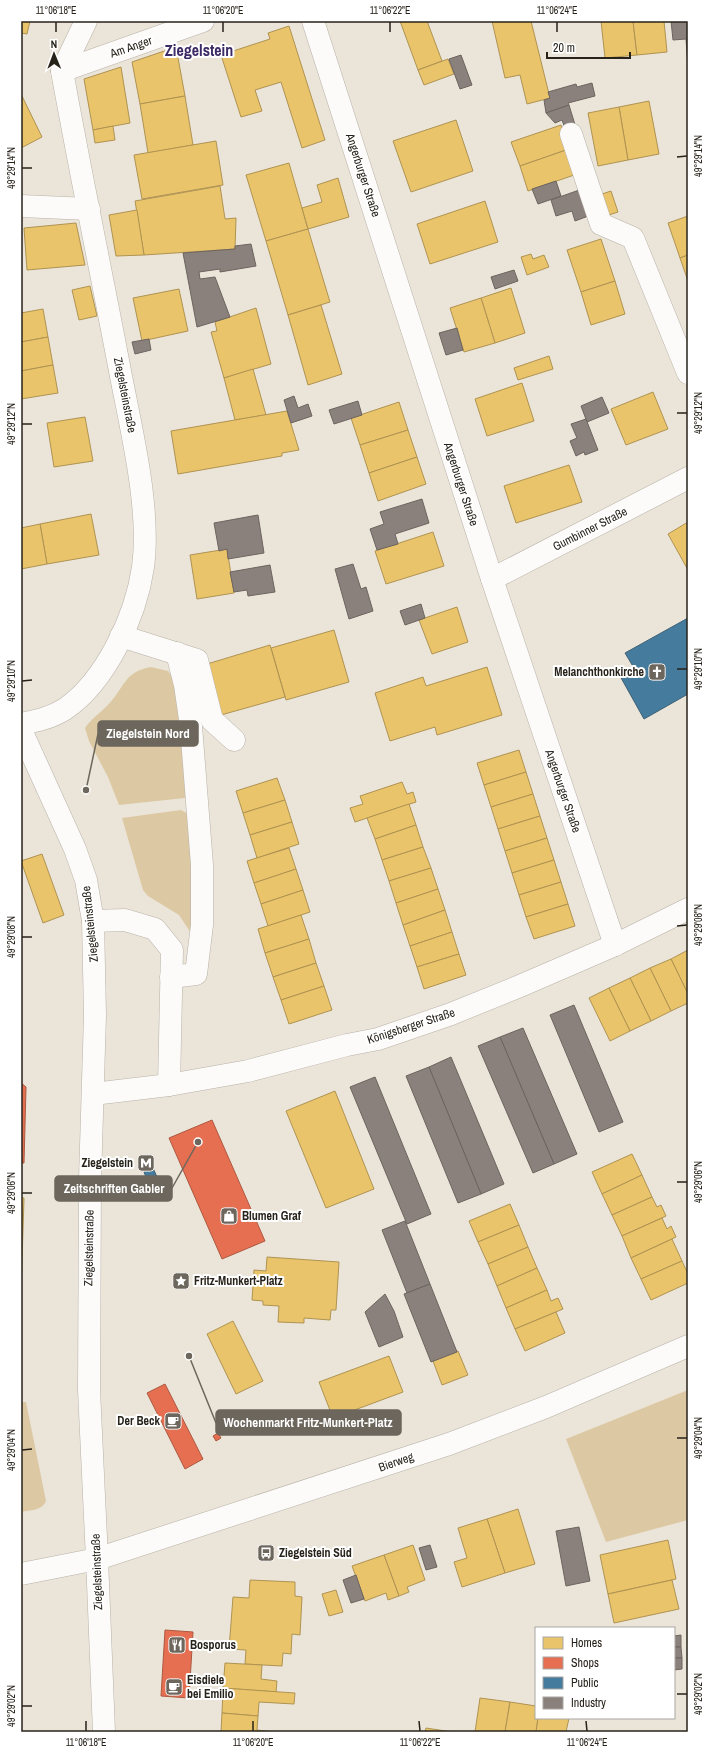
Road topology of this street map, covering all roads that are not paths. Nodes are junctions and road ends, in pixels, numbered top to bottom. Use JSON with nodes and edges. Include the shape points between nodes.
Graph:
{"nodes":[{"id":1,"x":86,"y":21,"type":"edge"},
{"id":2,"x":201,"y":21,"type":"edge"},
{"id":3,"x":314,"y":21,"type":"edge"},
{"id":4,"x":62,"y":71,"type":"junction"},
{"id":5,"x":571,"y":134,"type":"dead end"},
{"id":6,"x":21,"y":206,"type":"edge"},
{"id":7,"x":89,"y":209,"type":"junction"},
{"id":8,"x":688,"y":373,"type":"edge"},
{"id":9,"x":688,"y":478,"type":"edge"},
{"id":10,"x":492,"y":579,"type":"junction"},
{"id":11,"x":121,"y":636,"type":"junction"},
{"id":12,"x":177,"y":653,"type":"junction"},
{"id":13,"x":21,"y":724,"type":"edge"},
{"id":14,"x":21,"y":730,"type":"edge"},
{"id":15,"x":234,"y":740,"type":"dead end"},
{"id":16,"x":688,"y":909,"type":"edge"},
{"id":17,"x":93,"y":921,"type":"junction"},
{"id":18,"x":615,"y":945,"type":"junction"},
{"id":19,"x":171,"y":977,"type":"junction"},
{"id":20,"x":169,"y":1085,"type":"junction"},
{"id":21,"x":93,"y":1094,"type":"junction"},
{"id":22,"x":688,"y":1346,"type":"edge"},
{"id":23,"x":97,"y":1559,"type":"junction"},
{"id":24,"x":21,"y":1574,"type":"edge"},
{"id":25,"x":104,"y":1732,"type":"edge"}],
"edges":[{"from":1,"to":4,"type":"street"},
{"from":2,"to":4,"type":"street","name":"Am Anger"},
{"from":3,"to":10,"type":"street","name":"Angerburger Straße"},
{"from":4,"to":7,"type":"street","name":"Ziegelsteinstraße"},
{"from":5,"to":8,"type":"street","via":[[601,224],[633,238]]},
{"from":6,"to":7,"type":"street"},
{"from":7,"to":11,"type":"street","name":"Ziegelsteinstraße","via":[[133,438],[143,509],[143,567],[137,594]]},
{"from":9,"to":10,"type":"street","name":"Gumbinner Straße"},
{"from":10,"to":18,"type":"street","name":"Angerburger Straße"},
{"from":11,"to":12,"type":"street"},
{"from":11,"to":13,"type":"street","name":"Ziegelsteinstraße","via":[[99,674],[85,692],[65,709],[48,718]]},
{"from":12,"to":15,"type":"street","via":[[198,660],[212,720]]},
{"from":12,"to":19,"type":"street","via":[[191,726],[202,865],[202,925],[196,974]]},
{"from":14,"to":17,"type":"street","name":"Ziegelsteinstraße","via":[[75,849],[86,880]]},
{"from":16,"to":18,"type":"street","name":"Königsberger Straße"},
{"from":17,"to":19,"type":"street","via":[[125,920],[155,929],[172,950]]},
{"from":17,"to":21,"type":"street","name":"Ziegelsteinstraße","via":[[96,1015]]},
{"from":18,"to":20,"type":"street","name":"Königsberger Straße","via":[[487,1000],[378,1039],[248,1071]]},
{"from":19,"to":20,"type":"street"},
{"from":20,"to":21,"type":"street","name":"Königsberger Straße"},
{"from":21,"to":23,"type":"street","name":"Ziegelsteinstraße","via":[[89,1382]]},
{"from":22,"to":23,"type":"street","name":"Bierweg","via":[[546,1407],[449,1444]]},
{"from":23,"to":24,"type":"street","name":"Bierweg"},
{"from":23,"to":25,"type":"street","name":"Ziegelsteinstraße"}]}
